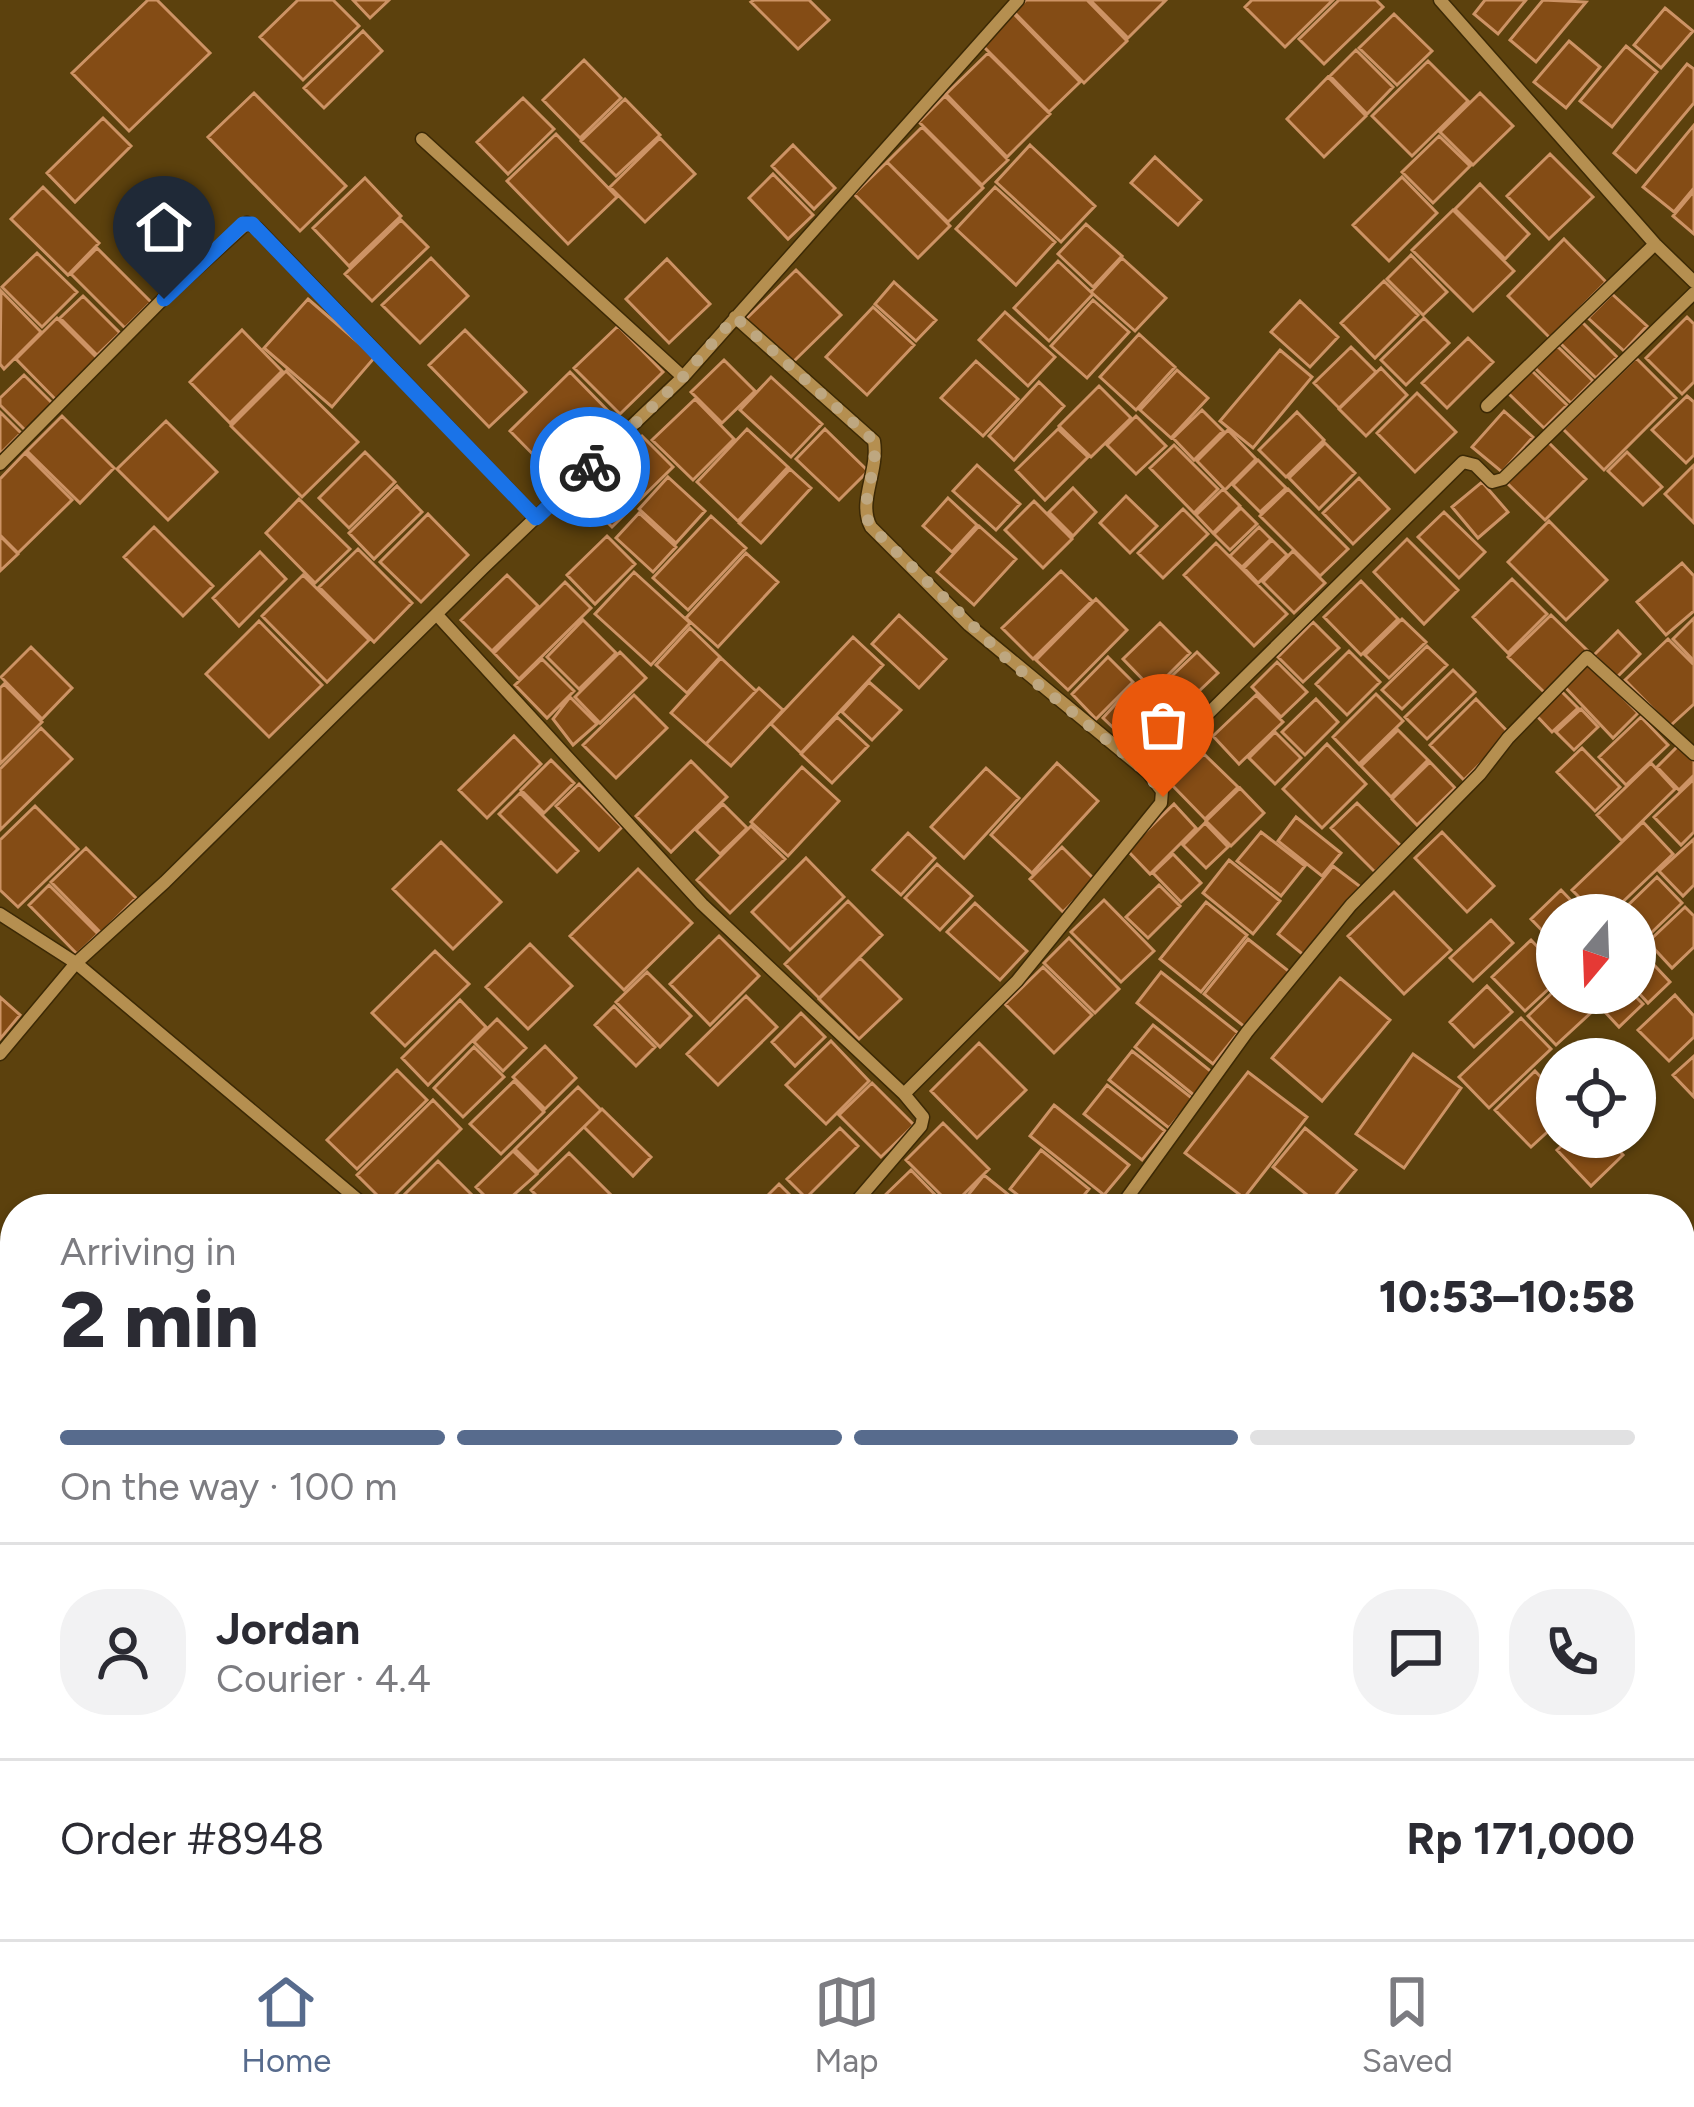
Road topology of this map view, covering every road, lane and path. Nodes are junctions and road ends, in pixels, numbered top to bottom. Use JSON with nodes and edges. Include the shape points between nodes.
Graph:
{"nodes":[{"id":1,"x":1018,"y":0,"type":"edge"},
{"id":2,"x":1440,"y":0,"type":"edge"},
{"id":3,"x":422,"y":139,"type":"dead end"},
{"id":4,"x":1655,"y":244,"type":"junction"},
{"id":5,"x":1694,"y":282,"type":"edge"},
{"id":6,"x":1694,"y":292,"type":"edge"},
{"id":7,"x":735,"y":317,"type":"junction"},
{"id":8,"x":683,"y":377,"type":"junction"},
{"id":9,"x":1487,"y":406,"type":"dead end"},
{"id":10,"x":0,"y":464,"type":"edge"},
{"id":11,"x":536,"y":518,"type":"junction"},
{"id":12,"x":438,"y":616,"type":"junction"},
{"id":13,"x":1694,"y":729,"type":"edge"},
{"id":14,"x":1682,"y":740,"type":"junction"},
{"id":15,"x":1694,"y":754,"type":"edge"},
{"id":16,"x":1148,"y":773,"type":"junction"},
{"id":17,"x":0,"y":914,"type":"edge"},
{"id":18,"x":76,"y":963,"type":"junction"},
{"id":19,"x":0,"y":1054,"type":"edge"},
{"id":20,"x":904,"y":1094,"type":"junction"},
{"id":21,"x":350,"y":1194,"type":"edge"},
{"id":22,"x":863,"y":1194,"type":"edge"},
{"id":23,"x":1130,"y":1194,"type":"edge"}],
"edges":[{"from":1,"to":7,"type":"street"},
{"from":2,"to":4,"type":"street"},
{"from":3,"to":8,"type":"street"},
{"from":4,"to":5,"type":"street"},
{"from":4,"to":9,"type":"street"},
{"from":6,"to":16,"type":"street","via":[[1503,479],[1492,482],[1463,462]]},
{"from":7,"to":8,"type":"street"},
{"from":7,"to":16,"type":"street","via":[[874,441],[865,506],[871,527],[982,637]]},
{"from":8,"to":11,"type":"street"},
{"from":10,"to":11,"type":"street","via":[[247,223]]},
{"from":11,"to":12,"type":"street"},
{"from":12,"to":18,"type":"street"},
{"from":12,"to":20,"type":"street","via":[[702,904]]},
{"from":13,"to":14,"type":"street"},
{"from":14,"to":15,"type":"street"},
{"from":14,"to":23,"type":"street","via":[[1587,657],[1351,905]]},
{"from":16,"to":20,"type":"street","via":[[1161,802],[1017,981]]},
{"from":17,"to":18,"type":"street"},
{"from":18,"to":19,"type":"street"},
{"from":18,"to":21,"type":"street"},
{"from":20,"to":22,"type":"street","via":[[921,1126]]}]}
